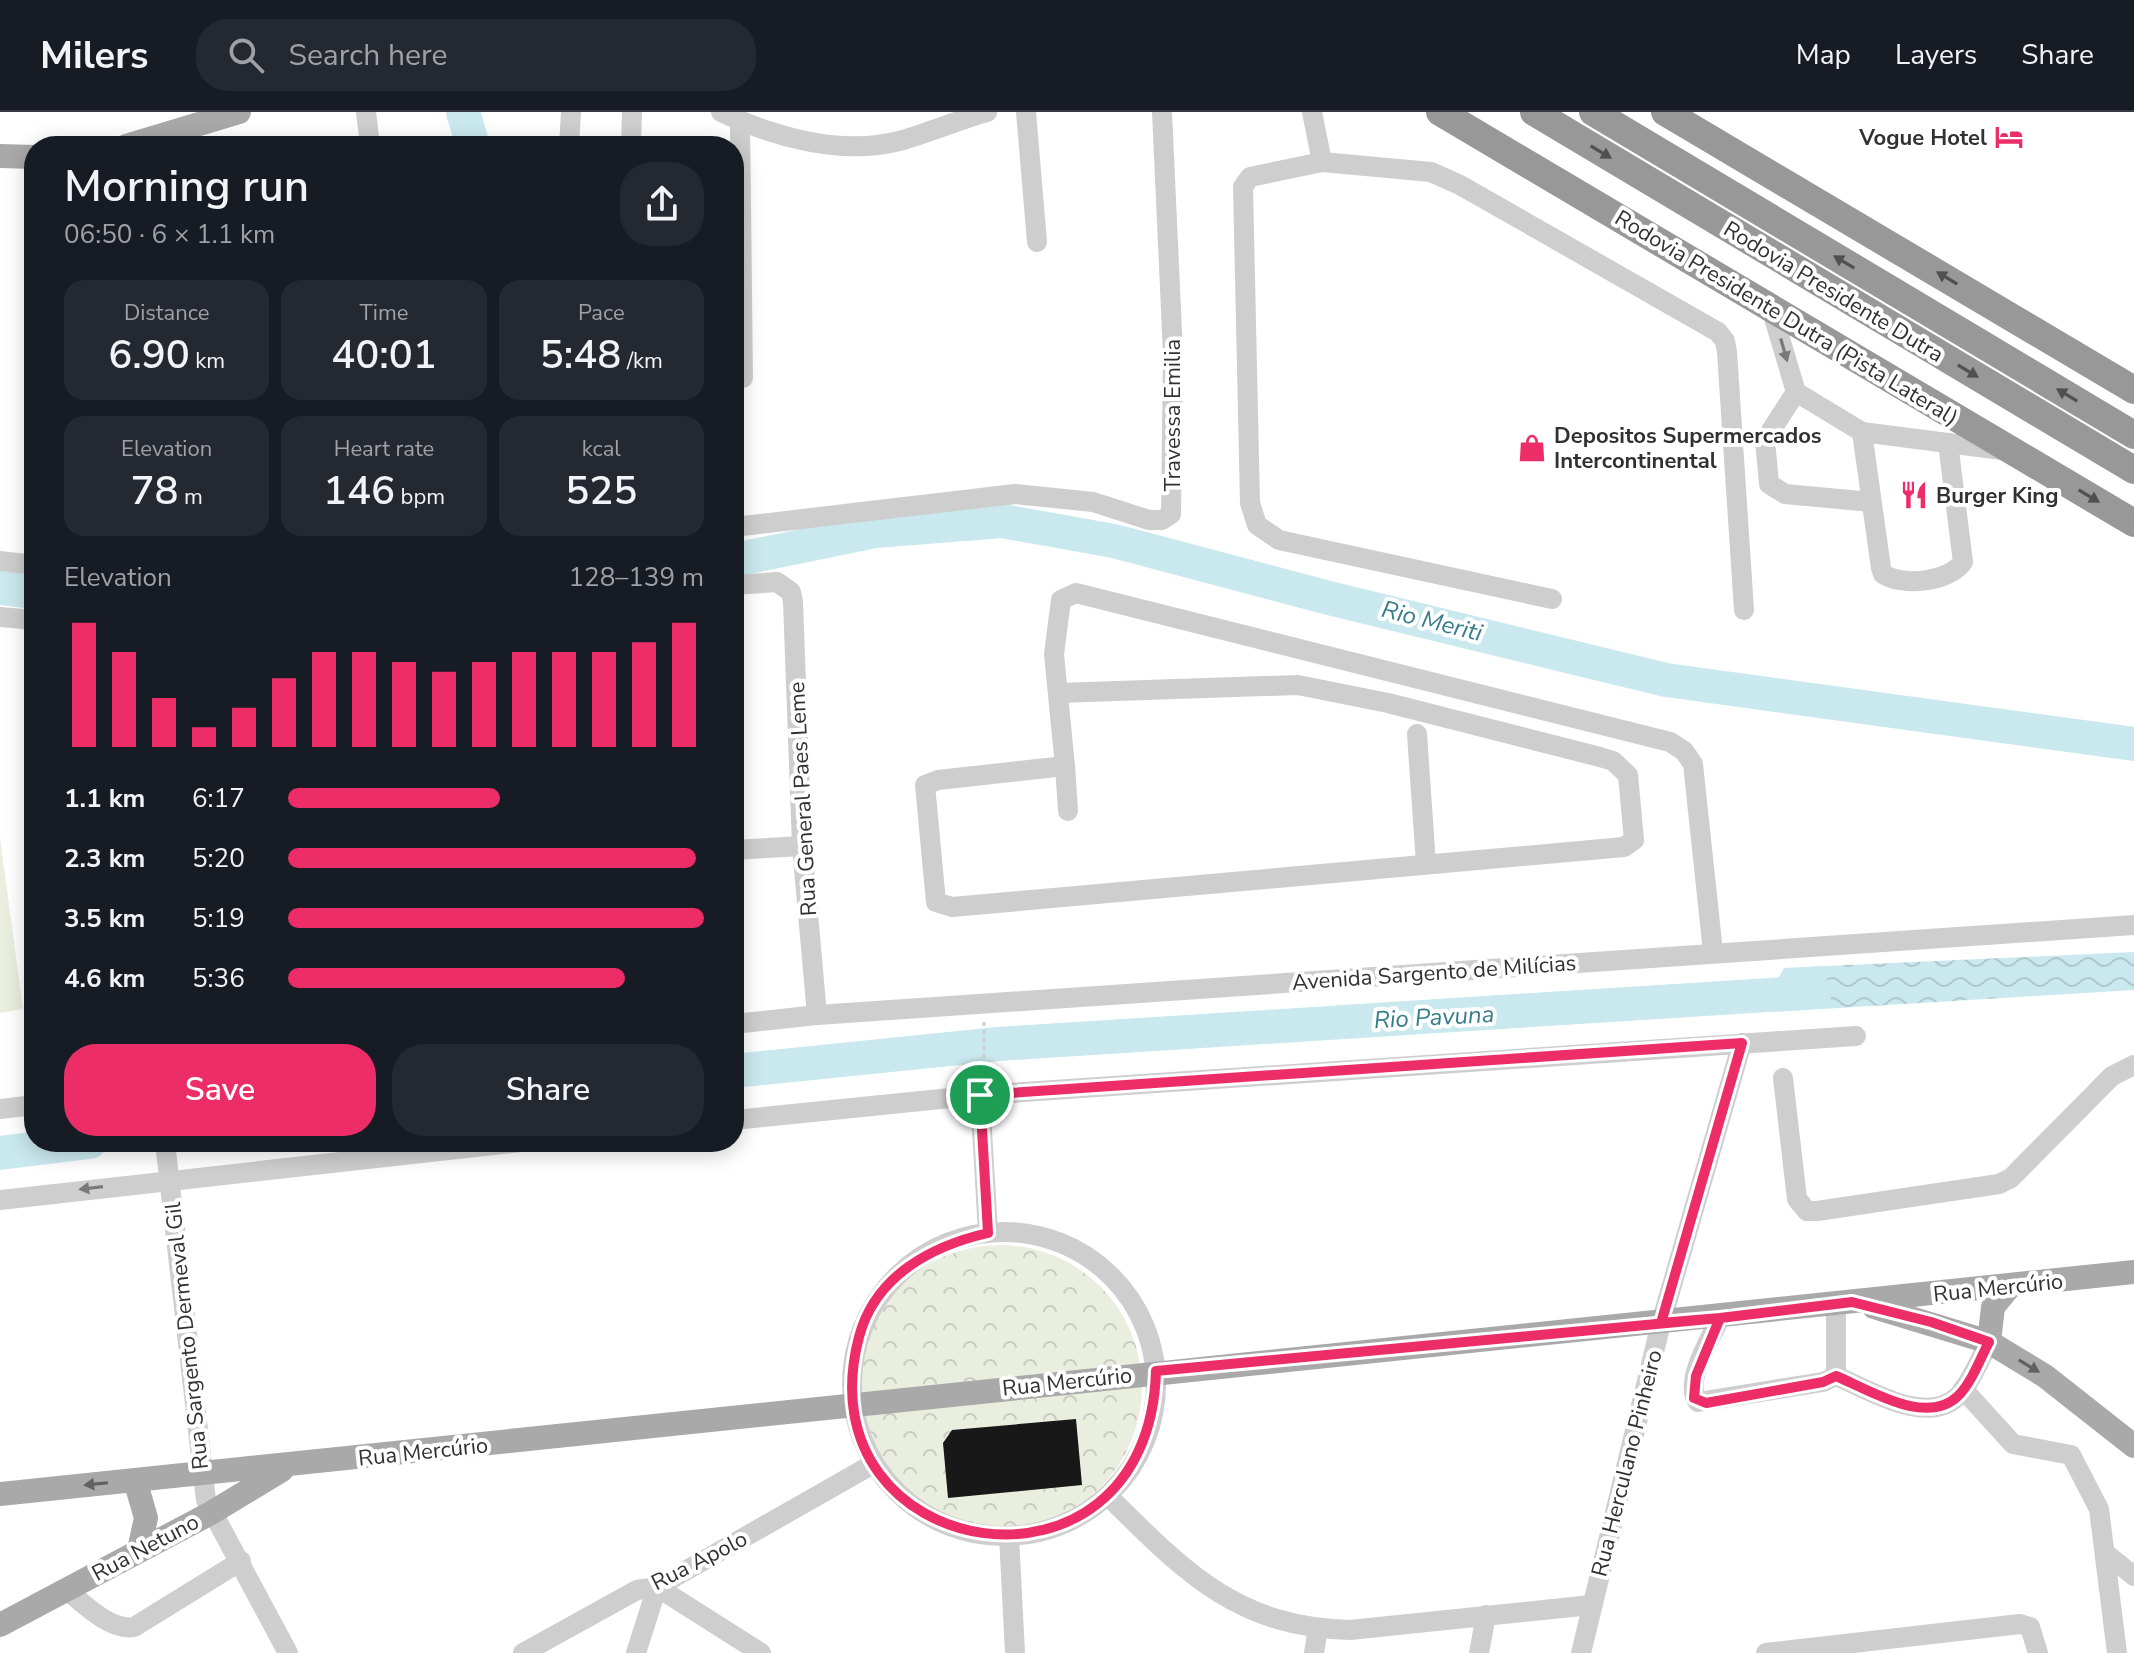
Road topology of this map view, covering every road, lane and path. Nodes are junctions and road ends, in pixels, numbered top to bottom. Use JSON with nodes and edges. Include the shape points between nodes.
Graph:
{"nodes":[{"id":1,"x":366,"y":112,"type":"edge"},
{"id":2,"x":571,"y":112,"type":"edge"},
{"id":3,"x":632,"y":112,"type":"edge"},
{"id":4,"x":721,"y":112,"type":"edge"},
{"id":5,"x":987,"y":112,"type":"edge"},
{"id":6,"x":1026,"y":112,"type":"edge"},
{"id":7,"x":1162,"y":112,"type":"edge"},
{"id":8,"x":1312,"y":112,"type":"edge"},
{"id":9,"x":1440,"y":112,"type":"edge"},
{"id":10,"x":1476,"y":112,"type":"edge"},
{"id":11,"x":1534,"y":112,"type":"edge"},
{"id":12,"x":1593,"y":112,"type":"edge"},
{"id":13,"x":1665,"y":112,"type":"edge"},
{"id":14,"x":1699,"y":112,"type":"edge"},
{"id":15,"x":227,"y":114,"type":"edge"},
{"id":16,"x":740,"y":121,"type":"junction"},
{"id":17,"x":176,"y":136,"type":"edge"},
{"id":18,"x":369,"y":136,"type":"edge"},
{"id":19,"x":570,"y":136,"type":"edge"},
{"id":20,"x":631,"y":136,"type":"edge"},
{"id":21,"x":740,"y":136,"type":"edge"},
{"id":22,"x":0,"y":156,"type":"edge"},
{"id":23,"x":24,"y":157,"type":"edge"},
{"id":24,"x":1322,"y":162,"type":"junction"},
{"id":25,"x":1816,"y":199,"type":"junction"},
{"id":26,"x":1037,"y":242,"type":"dead end"},
{"id":27,"x":1709,"y":271,"type":"junction"},
{"id":28,"x":1771,"y":308,"type":"junction"},
{"id":29,"x":2134,"y":390,"type":"edge"},
{"id":30,"x":1796,"y":392,"type":"junction"},
{"id":31,"x":1862,"y":432,"type":"junction"},
{"id":32,"x":2134,"y":435,"type":"edge"},
{"id":33,"x":1948,"y":443,"type":"junction"},
{"id":34,"x":2014,"y":451,"type":"junction"},
{"id":35,"x":2134,"y":470,"type":"edge"},
{"id":36,"x":1871,"y":502,"type":"junction"},
{"id":37,"x":2134,"y":523,"type":"edge"},
{"id":38,"x":744,"y":526,"type":"edge"},
{"id":39,"x":0,"y":561,"type":"edge"},
{"id":40,"x":24,"y":564,"type":"edge"},
{"id":41,"x":744,"y":583,"type":"edge"},
{"id":42,"x":1552,"y":599,"type":"dead end"},
{"id":43,"x":1744,"y":610,"type":"dead end"},
{"id":44,"x":0,"y":617,"type":"edge"},
{"id":45,"x":24,"y":619,"type":"edge"},
{"id":46,"x":1058,"y":693,"type":"junction"},
{"id":47,"x":1417,"y":734,"type":"dead end"},
{"id":48,"x":1065,"y":766,"type":"junction"},
{"id":49,"x":1068,"y":811,"type":"dead end"},
{"id":50,"x":802,"y":846,"type":"junction"},
{"id":51,"x":744,"y":849,"type":"edge"},
{"id":52,"x":1426,"y":864,"type":"junction"},
{"id":53,"x":2134,"y":925,"type":"edge"},
{"id":54,"x":1713,"y":952,"type":"junction"},
{"id":55,"x":817,"y":1015,"type":"junction"},
{"id":56,"x":984,"y":1018,"type":"dead end"},
{"id":57,"x":744,"y":1023,"type":"edge"},
{"id":58,"x":1856,"y":1036,"type":"dead end"},
{"id":59,"x":1742,"y":1043,"type":"junction"},
{"id":60,"x":2134,"y":1065,"type":"edge"},
{"id":61,"x":973,"y":1075,"type":"dead end"},
{"id":62,"x":1783,"y":1078,"type":"dead end"},
{"id":63,"x":980,"y":1095,"type":"junction"},
{"id":64,"x":24,"y":1106,"type":"edge"},
{"id":65,"x":0,"y":1109,"type":"edge"},
{"id":66,"x":744,"y":1119,"type":"edge"},
{"id":67,"x":166,"y":1152,"type":"edge"},
{"id":68,"x":410,"y":1152,"type":"edge"},
{"id":69,"x":168,"y":1174,"type":"junction"},
{"id":70,"x":0,"y":1200,"type":"edge"},
{"id":71,"x":988,"y":1233,"type":"junction"},
{"id":72,"x":2134,"y":1272,"type":"edge"},
{"id":73,"x":2011,"y":1285,"type":"junction"},
{"id":74,"x":1844,"y":1303,"type":"junction"},
{"id":75,"x":1720,"y":1318,"type":"junction"},
{"id":76,"x":1661,"y":1323,"type":"junction"},
{"id":77,"x":1989,"y":1342,"type":"junction"},
{"id":78,"x":1156,"y":1371,"type":"junction"},
{"id":79,"x":1836,"y":1376,"type":"junction"},
{"id":80,"x":1963,"y":1389,"type":"junction"},
{"id":81,"x":852,"y":1406,"type":"junction"},
{"id":82,"x":2134,"y":1446,"type":"edge"},
{"id":83,"x":873,"y":1464,"type":"junction"},
{"id":84,"x":288,"y":1466,"type":"junction"},
{"id":85,"x":201,"y":1474,"type":"junction"},
{"id":86,"x":135,"y":1480,"type":"junction"},
{"id":87,"x":0,"y":1494,"type":"edge"},
{"id":88,"x":1108,"y":1496,"type":"junction"},
{"id":89,"x":211,"y":1513,"type":"junction"},
{"id":90,"x":1009,"y":1536,"type":"junction"},
{"id":91,"x":139,"y":1550,"type":"junction"},
{"id":92,"x":2105,"y":1553,"type":"junction"},
{"id":93,"x":241,"y":1561,"type":"junction"},
{"id":94,"x":2134,"y":1576,"type":"edge"},
{"id":95,"x":657,"y":1587,"type":"junction"},
{"id":96,"x":66,"y":1590,"type":"junction"},
{"id":97,"x":1591,"y":1605,"type":"junction"},
{"id":98,"x":1486,"y":1615,"type":"junction"},
{"id":99,"x":0,"y":1625,"type":"edge"},
{"id":100,"x":1318,"y":1629,"type":"junction"},
{"id":101,"x":288,"y":1653,"type":"edge"},
{"id":102,"x":523,"y":1653,"type":"edge"},
{"id":103,"x":636,"y":1653,"type":"edge"},
{"id":104,"x":761,"y":1653,"type":"edge"},
{"id":105,"x":1015,"y":1653,"type":"edge"},
{"id":106,"x":1314,"y":1653,"type":"edge"},
{"id":107,"x":1479,"y":1653,"type":"edge"},
{"id":108,"x":1581,"y":1653,"type":"edge"},
{"id":109,"x":1766,"y":1653,"type":"edge"},
{"id":110,"x":2038,"y":1653,"type":"edge"},
{"id":111,"x":2117,"y":1653,"type":"edge"}],
"edges":[{"from":1,"to":18,"type":"street"},
{"from":2,"to":19,"type":"street"},
{"from":3,"to":20,"type":"street"},
{"from":4,"to":16,"type":"street"},
{"from":5,"to":16,"type":"street","via":[[897,141],[850,146],[808,141]]},
{"from":6,"to":26,"type":"street"},
{"from":7,"to":38,"type":"street","name":"Travessa Emilia","via":[[1173,354],[1171,514],[1149,520],[1093,502],[1015,494]]},
{"from":8,"to":24,"type":"street"},
{"from":9,"to":27,"type":"highway","name":"Rodovia Presidente Dutra (Pista Lateral)"},
{"from":10,"to":27,"type":"highway","via":[[1574,174]]},
{"from":11,"to":35,"type":"highway","name":"Rodovia Presidente Dutra","one_way":true},
{"from":32,"to":12,"type":"highway","name":"Rodovia Presidente Dutra","one_way":true},
{"from":13,"to":25,"type":"highway"},
{"from":14,"to":25,"type":"highway","via":[[1763,151]]},
{"from":15,"to":17,"type":"main road"},
{"from":16,"to":21,"type":"street"},
{"from":22,"to":23,"type":"main road"},
{"from":24,"to":42,"type":"street","via":[[1250,177],[1243,187],[1250,503],[1257,525],[1279,540]]},
{"from":24,"to":43,"type":"street","via":[[1445,177],[1718,332],[1727,352]]},
{"from":29,"to":25,"type":"highway","one_way":true},
{"from":27,"to":28,"type":"highway","name":"Rodovia Presidente Dutra (Pista Lateral)"},
{"from":28,"to":30,"type":"street","one_way":true},
{"from":28,"to":34,"type":"highway","name":"Rodovia Presidente Dutra (Pista Lateral)"},
{"from":30,"to":31,"type":"street"},
{"from":30,"to":36,"type":"street","via":[[1765,440],[1769,484],[1785,494]]},
{"from":31,"to":33,"type":"street"},
{"from":31,"to":36,"type":"street"},
{"from":33,"to":34,"type":"street"},
{"from":33,"to":36,"type":"street","via":[[1963,562],[1957,571],[1896,581],[1883,574]]},
{"from":34,"to":37,"type":"highway","name":"Rodovia Presidente Dutra (Pista Lateral)","one_way":true},
{"from":39,"to":40,"type":"street"},
{"from":41,"to":50,"type":"street","name":"Rua General Paes Leme","via":[[766,580],[784,585],[793,602]]},
{"from":44,"to":45,"type":"street"},
{"from":46,"to":48,"type":"street"},
{"from":46,"to":52,"type":"street","via":[[1298,685],[1600,757],[1628,775],[1634,840],[1624,847]]},
{"from":46,"to":54,"type":"street","via":[[1054,654],[1061,600],[1076,593],[1670,742],[1693,764]]},
{"from":47,"to":52,"type":"street"},
{"from":48,"to":49,"type":"street"},
{"from":48,"to":52,"type":"street","via":[[925,785],[936,902],[952,907]]},
{"from":50,"to":51,"type":"street"},
{"from":50,"to":55,"type":"street","name":"Rua General Paes Leme"},
{"from":53,"to":54,"type":"street","name":"Avenida Sargento de Milícias"},
{"from":54,"to":55,"type":"street","name":"Avenida Sargento de Milícias"},
{"from":55,"to":57,"type":"street","name":"Avenida Sargento de Milícias"},
{"from":56,"to":61,"type":"path","via":[[985,1074]]},
{"from":58,"to":59,"type":"street"},
{"from":59,"to":63,"type":"street"},
{"from":59,"to":76,"type":"street","name":"Rua Herculano Pinheiro"},
{"from":60,"to":62,"type":"street","via":[[2112,1076],[1999,1184],[1817,1211],[1807,1211],[1797,1199]]},
{"from":63,"to":66,"type":"street"},
{"from":63,"to":71,"type":"street"},
{"from":64,"to":65,"type":"street"},
{"from":67,"to":69,"type":"street","name":"Rua Sargento Dermeval Gil"},
{"from":68,"to":69,"type":"street"},
{"from":69,"to":70,"type":"street","one_way":true},
{"from":69,"to":85,"type":"street","name":"Rua Sargento Dermeval Gil"},
{"from":71,"to":78,"type":"street","via":[[1056,1241],[1114,1278],[1149,1337]]},
{"from":71,"to":81,"type":"street","via":[[948,1242],[912,1262],[883,1290],[862,1326],[852,1365]]},
{"from":72,"to":73,"type":"main road","name":"Rua Mercúrio"},
{"from":73,"to":74,"type":"main road","name":"Rua Mercúrio"},
{"from":73,"to":77,"type":"main road","via":[[1993,1307]]},
{"from":74,"to":75,"type":"main road","name":"Rua Mercúrio"},
{"from":74,"to":77,"type":"main road","via":[[1931,1322]]},
{"from":74,"to":79,"type":"street"},
{"from":75,"to":76,"type":"main road","name":"Rua Mercúrio"},
{"from":75,"to":79,"type":"street","via":[[1696,1376],[1698,1402]]},
{"from":76,"to":78,"type":"main road","name":"Rua Mercúrio"},
{"from":76,"to":97,"type":"street","name":"Rua Herculano Pinheiro"},
{"from":77,"to":80,"type":"street"},
{"from":77,"to":82,"type":"main road","one_way":true,"via":[[2045,1376]]},
{"from":78,"to":81,"type":"main road","name":"Rua Mercúrio"},
{"from":78,"to":88,"type":"street","via":[[1155,1406],[1146,1439]]},
{"from":79,"to":80,"type":"street","via":[[1922,1408],[1949,1403]]},
{"from":80,"to":92,"type":"street","via":[[2013,1444],[2071,1455],[2099,1509]]},
{"from":81,"to":83,"type":"street"},
{"from":81,"to":84,"type":"main road","name":"Rua Mercúrio"},
{"from":83,"to":90,"type":"street","via":[[893,1489],[936,1520],[977,1534]]},
{"from":83,"to":95,"type":"street","name":"Rua Apolo"},
{"from":84,"to":85,"type":"main road","name":"Rua Mercúrio"},
{"from":84,"to":89,"type":"main road","name":"Rua Netuno"},
{"from":85,"to":86,"type":"main road","name":"Rua Mercúrio"},
{"from":85,"to":89,"type":"street","name":"Rua Sargento Dermeval Gil"},
{"from":86,"to":87,"type":"main road","name":"Rua Mercúrio","one_way":true},
{"from":86,"to":91,"type":"main road","via":[[146,1518]]},
{"from":88,"to":90,"type":"street","via":[[1062,1524]]},
{"from":88,"to":100,"type":"street","via":[[1158,1545],[1236,1605]]},
{"from":89,"to":91,"type":"main road","name":"Rua Netuno"},
{"from":89,"to":93,"type":"street","name":"Rua Sargento Dermeval Gil"},
{"from":90,"to":105,"type":"street"},
{"from":91,"to":96,"type":"main road","name":"Rua Netuno"},
{"from":92,"to":94,"type":"street"},
{"from":92,"to":111,"type":"street"},
{"from":93,"to":96,"type":"street","via":[[134,1627],[110,1622]]},
{"from":93,"to":101,"type":"street","name":"Rua Sargento Dermeval Gil"},
{"from":95,"to":102,"type":"street","name":"Rua Apolo","via":[[637,1590]]},
{"from":95,"to":103,"type":"street"},
{"from":95,"to":104,"type":"street"},
{"from":96,"to":99,"type":"main road","name":"Rua Netuno"},
{"from":97,"to":98,"type":"street"},
{"from":97,"to":108,"type":"street","name":"Rua Herculano Pinheiro"},
{"from":98,"to":100,"type":"street","via":[[1397,1627]]},
{"from":98,"to":107,"type":"street"},
{"from":100,"to":106,"type":"street"},
{"from":109,"to":110,"type":"street","via":[[2020,1624],[2030,1627]]}]}
